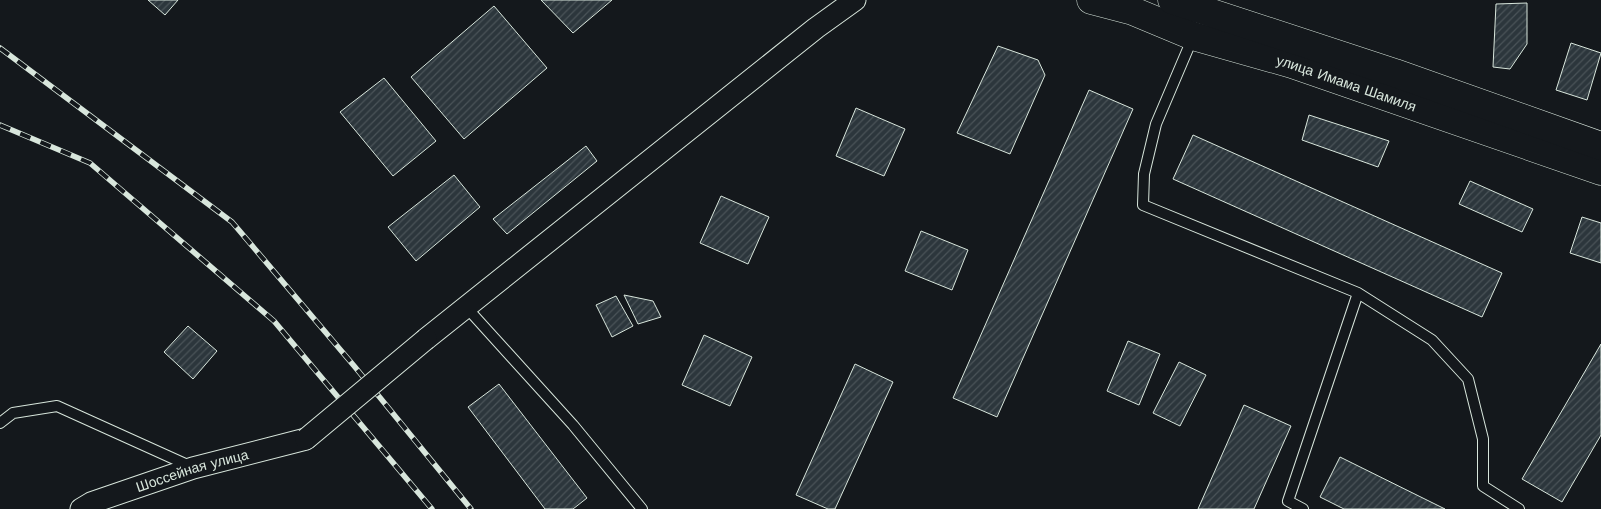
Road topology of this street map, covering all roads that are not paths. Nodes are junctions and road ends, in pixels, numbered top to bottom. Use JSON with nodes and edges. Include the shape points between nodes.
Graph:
{"nodes":[{"id":1,"x":855,"y":0,"type":"edge"},
{"id":2,"x":1090,"y":0,"type":"edge"},
{"id":3,"x":1172,"y":0,"type":"edge"},
{"id":4,"x":1134,"y":6,"type":"edge"},
{"id":5,"x":1193,"y":36,"type":"junction"},
{"id":6,"x":1601,"y":146,"type":"edge"},
{"id":7,"x":1601,"y":171,"type":"edge"},
{"id":8,"x":1358,"y":292,"type":"junction"},
{"id":9,"x":467,"y":308,"type":"junction"},
{"id":10,"x":0,"y":422,"type":"edge"},
{"id":11,"x":193,"y":468,"type":"junction"},
{"id":12,"x":81,"y":509,"type":"edge"},
{"id":13,"x":642,"y":509,"type":"edge"},
{"id":14,"x":1303,"y":509,"type":"edge"},
{"id":15,"x":1519,"y":509,"type":"edge"}],
"edges":[{"from":1,"to":9,"type":"street"},
{"from":2,"to":4,"type":"main road","name":"улица Имама Шамиля"},
{"from":3,"to":6,"type":"main road","name":"улица Имама Шамиля","via":[[1395,73]]},
{"from":4,"to":5,"type":"main road","name":"улица Имама Шамиля"},
{"from":5,"to":7,"type":"main road","name":"улица Имама Шамиля","via":[[1292,64]]},
{"from":5,"to":8,"type":"lane","via":[[1156,124],[1144,174],[1143,205]]},
{"from":8,"to":14,"type":"lane","via":[[1288,501]]},
{"from":8,"to":15,"type":"lane","via":[[1432,340],[1468,379],[1483,439],[1483,486]]},
{"from":9,"to":11,"type":"street","name":"Шоссейная улица","bridge":true,"via":[[306,439]]},
{"from":9,"to":13,"type":"lane","via":[[573,425]]},
{"from":10,"to":11,"type":"lane","via":[[12,413],[56,406]]},
{"from":11,"to":12,"type":"street","name":"Шоссейная улица","via":[[90,503]]}]}
